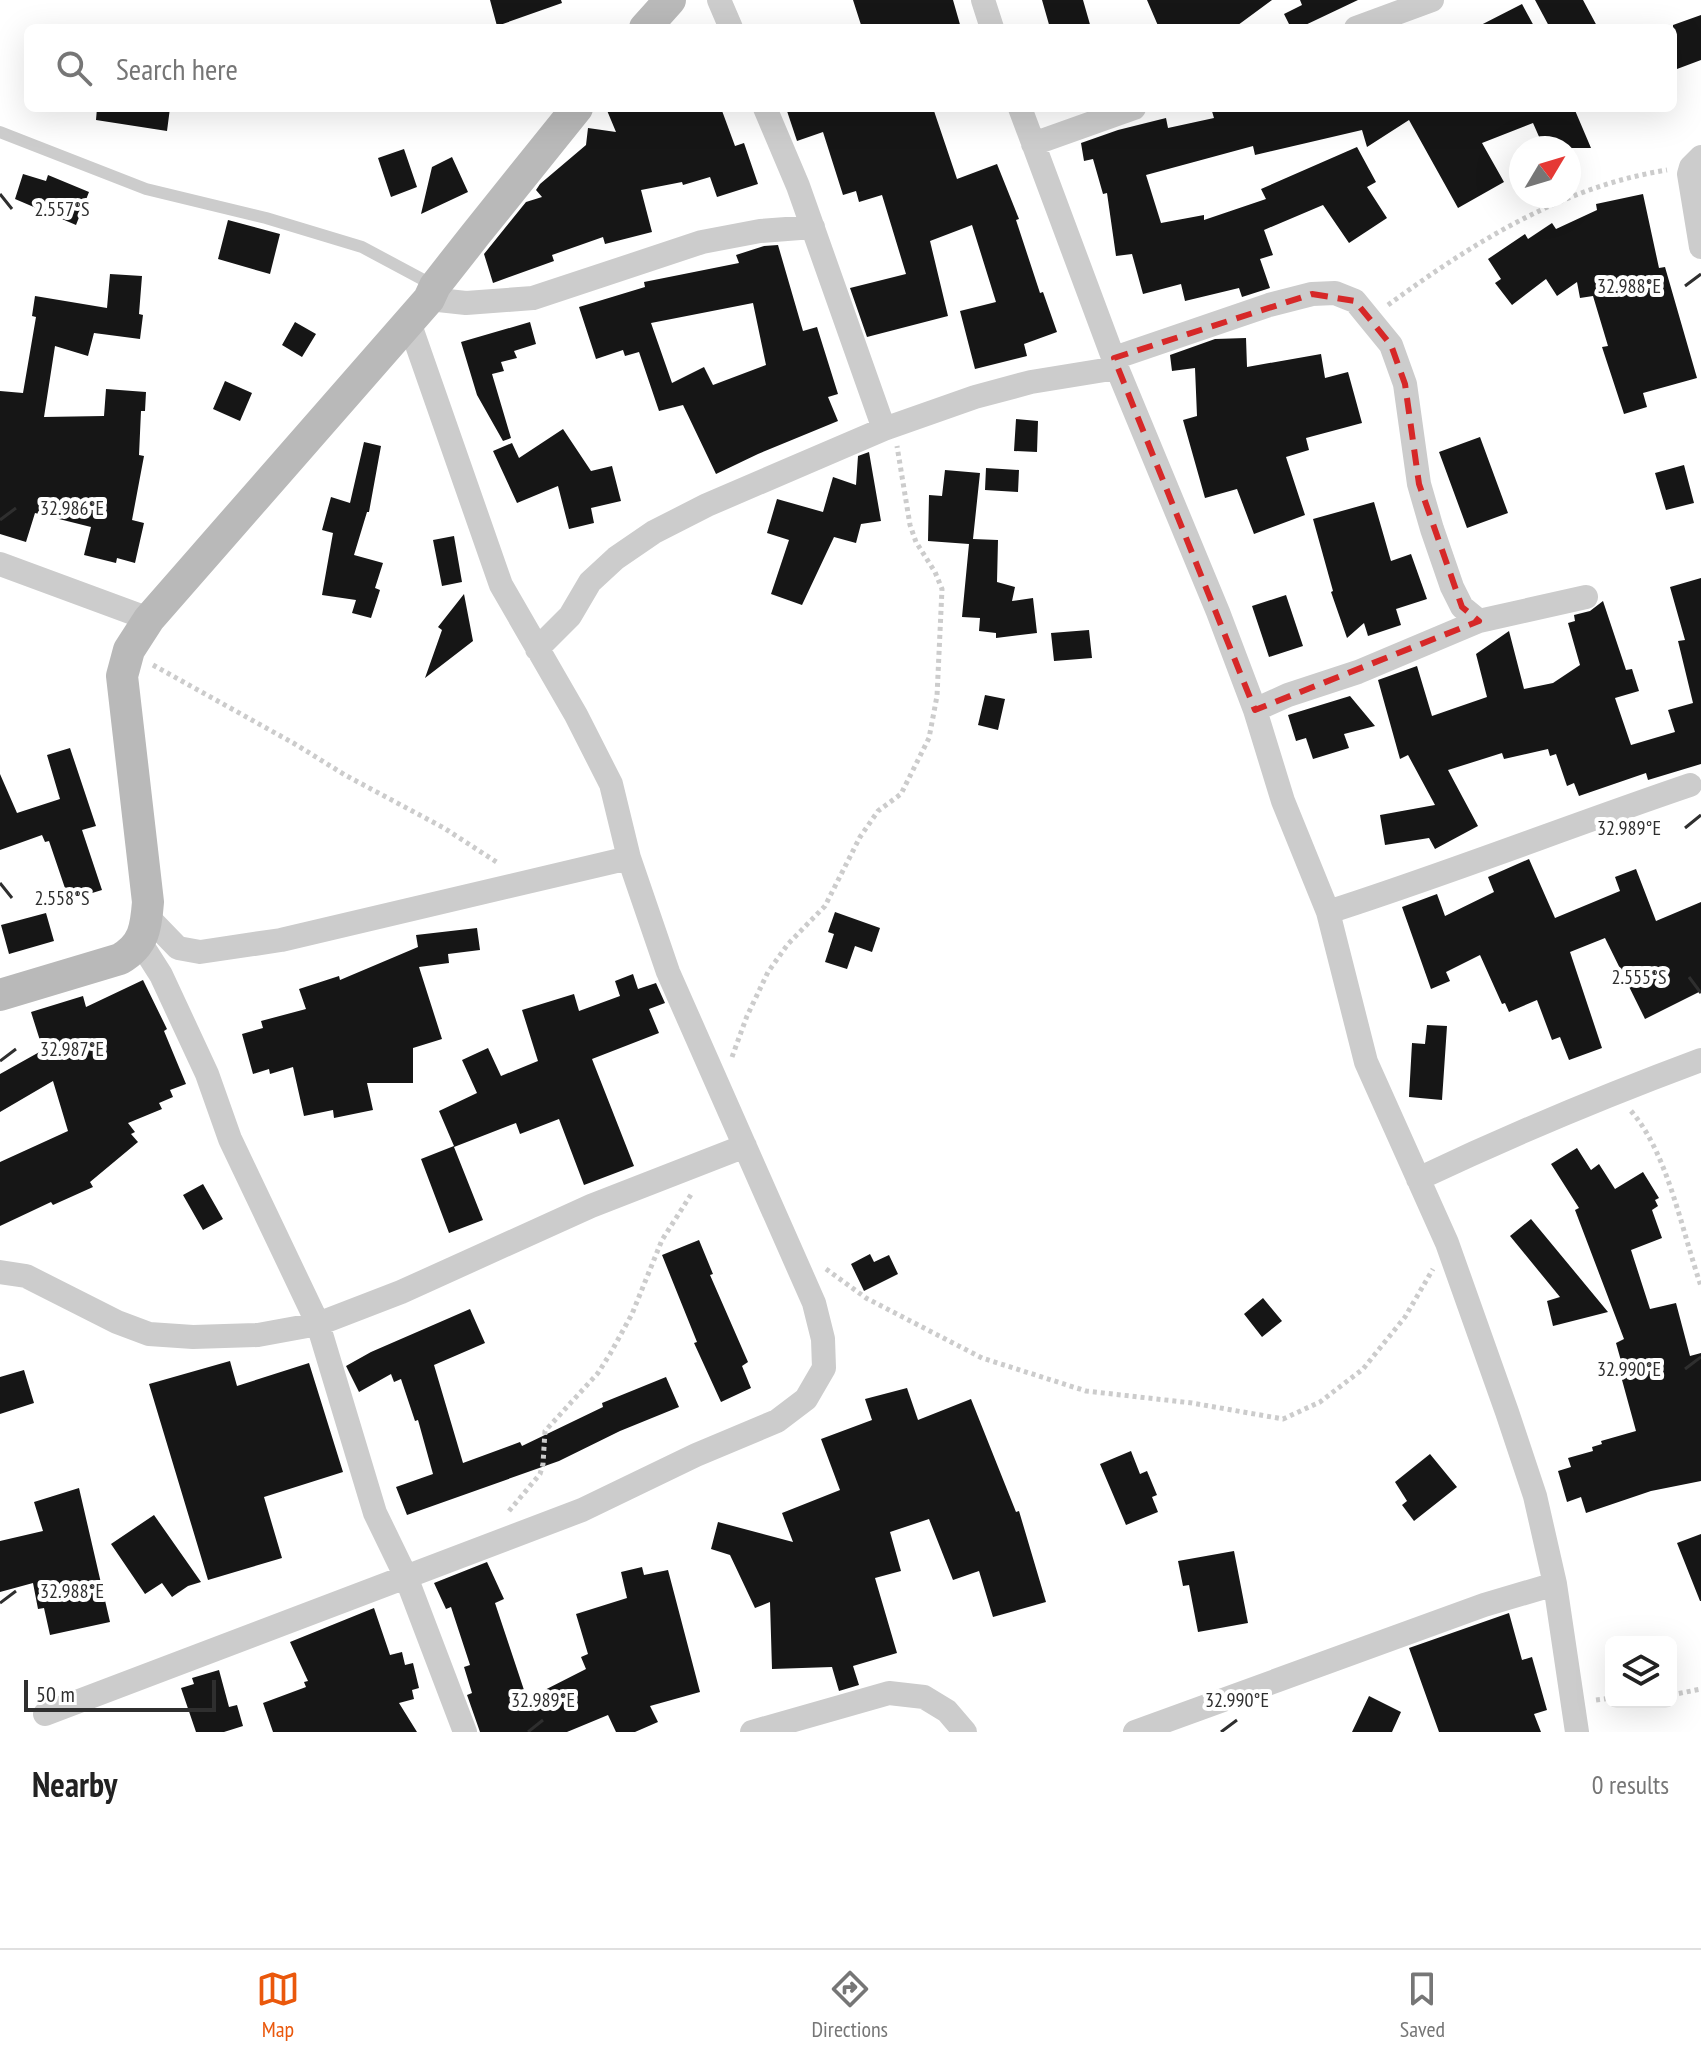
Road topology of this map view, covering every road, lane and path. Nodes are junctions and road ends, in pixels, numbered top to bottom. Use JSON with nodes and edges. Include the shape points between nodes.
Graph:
{"nodes":[{"id":1,"x":670,"y":0,"type":"edge"},
{"id":2,"x":719,"y":0,"type":"edge"},
{"id":3,"x":983,"y":0,"type":"edge"},
{"id":4,"x":1432,"y":0,"type":"edge"},
{"id":5,"x":649,"y":24,"type":"edge"},
{"id":6,"x":729,"y":24,"type":"edge"},
{"id":7,"x":991,"y":24,"type":"edge"},
{"id":8,"x":1367,"y":24,"type":"edge"},
{"id":9,"x":574,"y":112,"type":"edge"},
{"id":10,"x":767,"y":112,"type":"edge"},
{"id":11,"x":1021,"y":112,"type":"edge"},
{"id":12,"x":1123,"y":112,"type":"edge"},
{"id":13,"x":0,"y":132,"type":"edge"},
{"id":14,"x":1033,"y":144,"type":"junction"},
{"id":15,"x":1696,"y":162,"type":"edge"},
{"id":16,"x":813,"y":227,"type":"junction"},
{"id":17,"x":1701,"y":247,"type":"edge"},
{"id":18,"x":424,"y":302,"type":"junction"},
{"id":19,"x":1371,"y":318,"type":"junction"},
{"id":20,"x":1116,"y":363,"type":"junction"},
{"id":21,"x":889,"y":428,"type":"junction"},
{"id":22,"x":0,"y":564,"type":"edge"},
{"id":23,"x":1586,"y":597,"type":"dead end"},
{"id":24,"x":149,"y":619,"type":"junction"},
{"id":25,"x":1479,"y":621,"type":"junction"},
{"id":26,"x":537,"y":649,"type":"junction"},
{"id":27,"x":129,"y":650,"type":"junction"},
{"id":28,"x":1255,"y":710,"type":"junction"},
{"id":29,"x":1690,"y":785,"type":"dead end"},
{"id":30,"x":629,"y":858,"type":"junction"},
{"id":31,"x":502,"y":865,"type":"dead end"},
{"id":32,"x":1328,"y":912,"type":"junction"},
{"id":33,"x":144,"y":929,"type":"junction"},
{"id":34,"x":0,"y":995,"type":"edge"},
{"id":35,"x":1701,"y":1060,"type":"edge"},
{"id":36,"x":718,"y":1082,"type":"junction"},
{"id":37,"x":1614,"y":1092,"type":"junction"},
{"id":38,"x":745,"y":1146,"type":"junction"},
{"id":39,"x":714,"y":1158,"type":"junction"},
{"id":40,"x":1418,"y":1179,"type":"junction"},
{"id":41,"x":1447,"y":1243,"type":"junction"},
{"id":42,"x":824,"y":1268,"type":"dead end"},
{"id":43,"x":0,"y":1272,"type":"edge"},
{"id":44,"x":1701,"y":1286,"type":"edge"},
{"id":45,"x":318,"y":1324,"type":"junction"},
{"id":46,"x":474,"y":1552,"type":"junction"},
{"id":47,"x":406,"y":1577,"type":"junction"},
{"id":48,"x":1555,"y":1584,"type":"junction"},
{"id":49,"x":1701,"y":1689,"type":"edge"},
{"id":50,"x":1677,"y":1694,"type":"edge"},
{"id":51,"x":45,"y":1714,"type":"dead end"},
{"id":52,"x":465,"y":1732,"type":"edge"},
{"id":53,"x":752,"y":1732,"type":"edge"},
{"id":54,"x":965,"y":1732,"type":"edge"},
{"id":55,"x":1135,"y":1732,"type":"edge"},
{"id":56,"x":1577,"y":1732,"type":"edge"}],
"edges":[{"from":1,"to":5,"type":"main road"},
{"from":2,"to":6,"type":"street"},
{"from":3,"to":7,"type":"street"},
{"from":4,"to":8,"type":"street"},
{"from":9,"to":18,"type":"main road"},
{"from":10,"to":16,"type":"street"},
{"from":11,"to":14,"type":"street"},
{"from":12,"to":14,"type":"street"},
{"from":13,"to":18,"type":"lane","via":[[146,189],[362,247]]},
{"from":14,"to":20,"type":"street"},
{"from":15,"to":17,"type":"street","via":[[1689,174]]},
{"from":15,"to":19,"type":"path","via":[[1628,176],[1555,202],[1455,256]]},
{"from":16,"to":18,"type":"street","via":[[702,242],[533,298]]},
{"from":16,"to":21,"type":"street"},
{"from":18,"to":24,"type":"main road"},
{"from":18,"to":26,"type":"street","via":[[501,585]]},
{"from":19,"to":20,"type":"street","via":[[1355,301],[1335,293],[1312,294]]},
{"from":19,"to":25,"type":"street","via":[[1391,345],[1405,384],[1419,484],[1452,587],[1462,607]]},
{"from":20,"to":21,"type":"street","via":[[975,397]]},
{"from":20,"to":28,"type":"street"},
{"from":21,"to":26,"type":"street","via":[[654,532],[590,582],[570,616]]},
{"from":21,"to":36,"type":"path","via":[[910,525],[942,589],[937,696],[929,738],[901,794],[878,811],[860,837],[825,906],[768,972]]},
{"from":22,"to":24,"type":"street"},
{"from":23,"to":25,"type":"street"},
{"from":24,"to":27,"type":"main road"},
{"from":25,"to":28,"type":"street"},
{"from":26,"to":30,"type":"street","via":[[611,784]]},
{"from":27,"to":31,"type":"path"},
{"from":27,"to":33,"type":"main road","via":[[122,676],[148,902]]},
{"from":28,"to":32,"type":"street","via":[[1283,801]]},
{"from":29,"to":32,"type":"street"},
{"from":30,"to":33,"type":"street","via":[[281,940],[200,952],[178,948]]},
{"from":30,"to":36,"type":"street","via":[[668,972]]},
{"from":32,"to":40,"type":"street","via":[[1366,1062]]},
{"from":33,"to":34,"type":"main road","via":[[133,951],[120,959]]},
{"from":33,"to":45,"type":"street","via":[[230,1139]]},
{"from":35,"to":37,"type":"street"},
{"from":36,"to":38,"type":"street"},
{"from":37,"to":40,"type":"street"},
{"from":37,"to":44,"type":"path","via":[[1651,1139]]},
{"from":38,"to":39,"type":"street"},
{"from":38,"to":46,"type":"street","via":[[814,1303],[823,1339],[824,1368],[806,1399],[777,1421],[582,1510]]},
{"from":39,"to":45,"type":"street"},
{"from":39,"to":46,"type":"path","via":[[662,1240],[610,1354],[545,1431],[540,1474]]},
{"from":40,"to":41,"type":"street"},
{"from":41,"to":42,"type":"path","via":[[1405,1317],[1363,1369],[1320,1402],[1283,1419],[1086,1391],[982,1358],[866,1298]]},
{"from":41,"to":48,"type":"street","via":[[1535,1496]]},
{"from":43,"to":45,"type":"street","via":[[26,1276],[149,1334],[258,1335]]},
{"from":45,"to":47,"type":"street","via":[[375,1513]]},
{"from":46,"to":47,"type":"street"},
{"from":47,"to":51,"type":"street"},
{"from":47,"to":52,"type":"street"},
{"from":48,"to":55,"type":"street"},
{"from":48,"to":56,"type":"street"},
{"from":49,"to":50,"type":"path"},
{"from":53,"to":54,"type":"street","via":[[889,1693],[924,1697],[947,1711]]}]}
